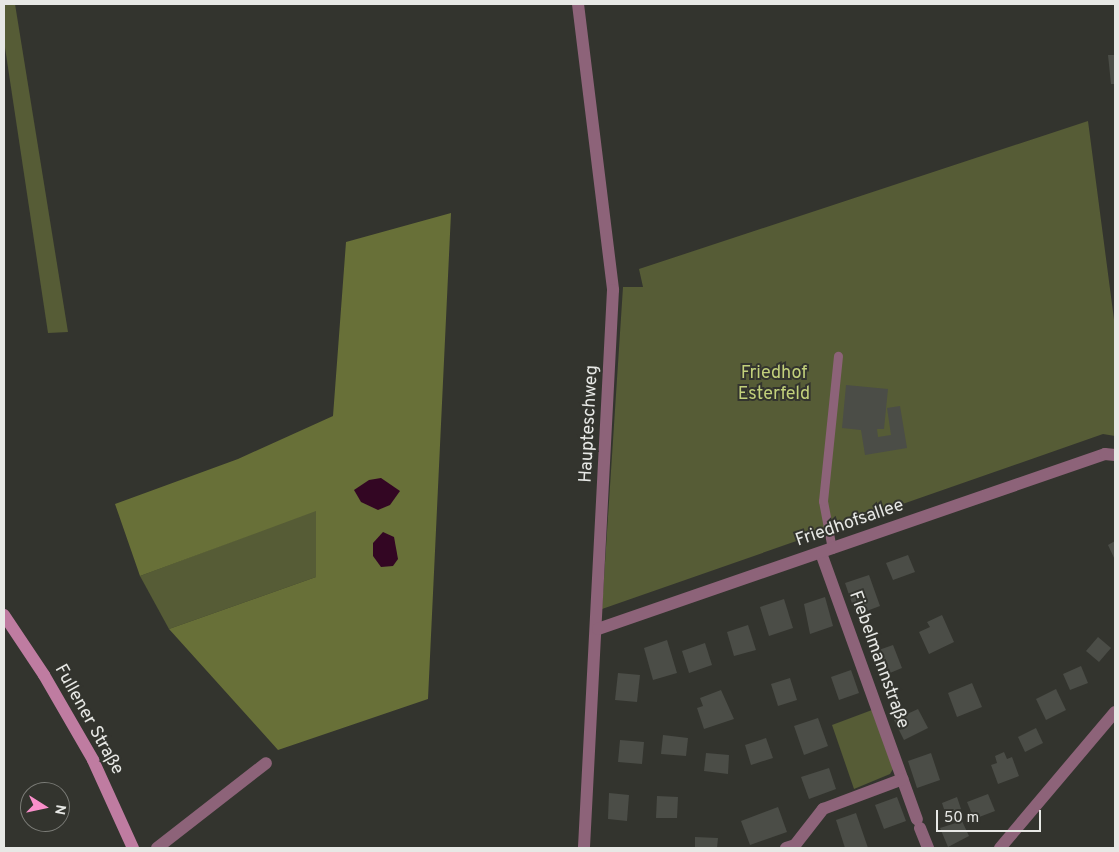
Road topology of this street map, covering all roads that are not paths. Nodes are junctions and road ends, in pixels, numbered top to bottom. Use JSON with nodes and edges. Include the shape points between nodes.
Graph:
{"nodes":[{"id":1,"x":578,"y":4,"type":"edge"},
{"id":2,"x":838,"y":356,"type":"dead end"},
{"id":3,"x":1115,"y":455,"type":"edge"},
{"id":4,"x":827,"y":551,"type":"junction"},
{"id":5,"x":4,"y":615,"type":"edge"},
{"id":6,"x":598,"y":629,"type":"junction"},
{"id":7,"x":1115,"y":712,"type":"edge"},
{"id":8,"x":266,"y":763,"type":"dead end"},
{"id":9,"x":903,"y":779,"type":"junction"},
{"id":10,"x":133,"y":848,"type":"edge"},
{"id":11,"x":157,"y":848,"type":"edge"},
{"id":12,"x":584,"y":848,"type":"edge"},
{"id":13,"x":786,"y":848,"type":"edge"},
{"id":14,"x":928,"y":848,"type":"edge"},
{"id":15,"x":1000,"y":848,"type":"edge"}],
"edges":[{"from":1,"to":6,"type":"street","name":"Haupteschweg","via":[[613,282]]},
{"from":2,"to":4,"type":"street","via":[[823,501]]},
{"from":3,"to":4,"type":"street","name":"Friedhofsallee","via":[[1105,454]]},
{"from":4,"to":6,"type":"street","name":"Friedhofsallee"},
{"from":4,"to":9,"type":"street","name":"Fiebelmannstraße"},
{"from":5,"to":10,"type":"main road","name":"Fullener Straße","via":[[44,675],[93,760]]},
{"from":6,"to":12,"type":"street","name":"Haupteschweg"},
{"from":7,"to":15,"type":"street"},
{"from":8,"to":11,"type":"street"},
{"from":9,"to":13,"type":"street","via":[[823,809],[795,845]]},
{"from":9,"to":14,"type":"street","name":"Fiebelmannstraße"}]}
